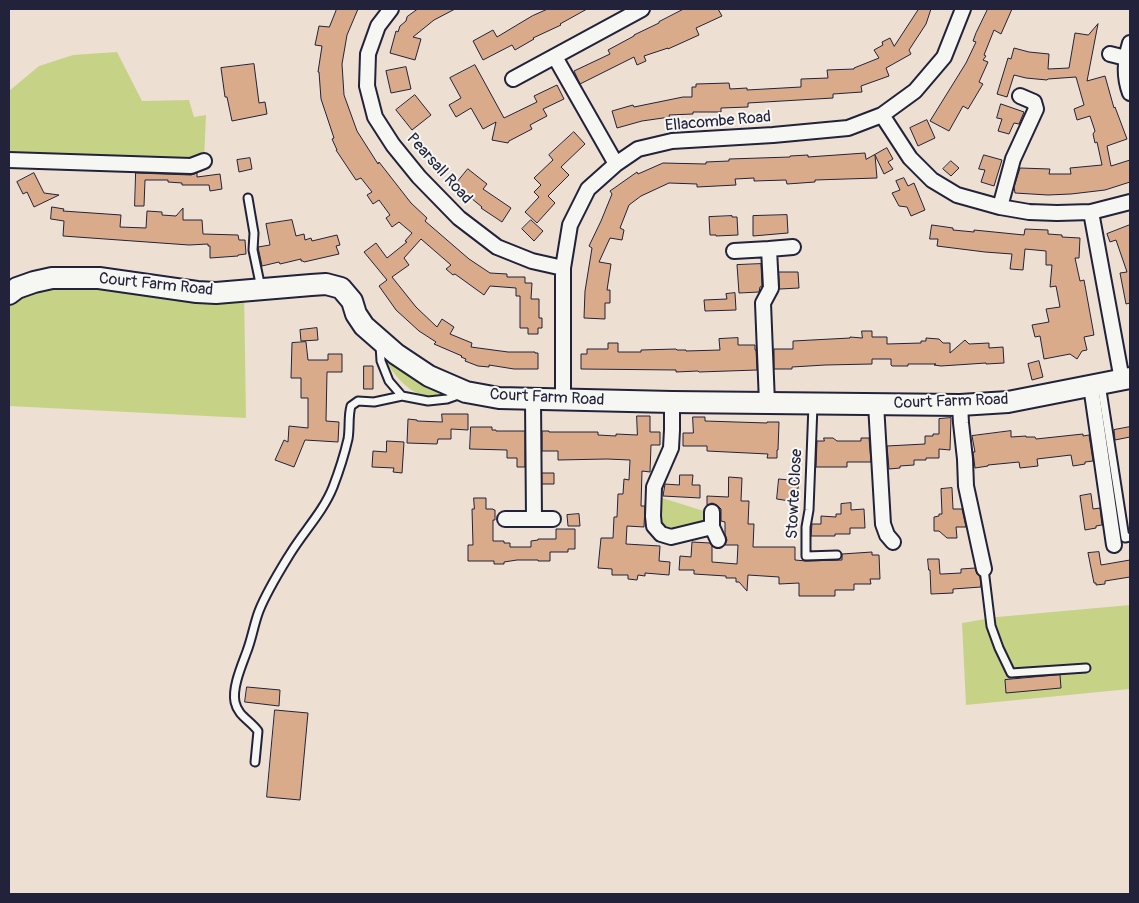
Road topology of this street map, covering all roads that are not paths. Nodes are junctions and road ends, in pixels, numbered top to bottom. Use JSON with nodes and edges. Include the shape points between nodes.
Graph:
{"nodes":[{"id":1,"x":391,"y":9,"type":"edge"},
{"id":2,"x":640,"y":9,"type":"edge"},
{"id":3,"x":963,"y":9,"type":"edge"},
{"id":4,"x":1130,"y":43,"type":"edge"},
{"id":5,"x":1110,"y":54,"type":"dead end"},
{"id":6,"x":555,"y":57,"type":"junction"},
{"id":7,"x":1126,"y":58,"type":"junction"},
{"id":8,"x":513,"y":79,"type":"dead end"},
{"id":9,"x":1130,"y":93,"type":"edge"},
{"id":10,"x":1020,"y":96,"type":"dead end"},
{"id":11,"x":882,"y":115,"type":"junction"},
{"id":12,"x":9,"y":160,"type":"edge"},
{"id":13,"x":204,"y":161,"type":"dead end"},
{"id":14,"x":616,"y":164,"type":"junction"},
{"id":15,"x":248,"y":198,"type":"dead end"},
{"id":16,"x":1130,"y":202,"type":"edge"},
{"id":17,"x":1000,"y":207,"type":"junction"},
{"id":18,"x":1091,"y":212,"type":"junction"},
{"id":19,"x":793,"y":248,"type":"dead end"},
{"id":20,"x":768,"y":249,"type":"junction"},
{"id":21,"x":734,"y":251,"type":"dead end"},
{"id":22,"x":563,"y":268,"type":"junction"},
{"id":23,"x":261,"y":289,"type":"junction"},
{"id":24,"x":9,"y":294,"type":"edge"},
{"id":25,"x":380,"y":340,"type":"junction"},
{"id":26,"x":1126,"y":379,"type":"edge"},
{"id":27,"x":1096,"y":385,"type":"junction"},
{"id":28,"x":466,"y":392,"type":"junction"},
{"id":29,"x":402,"y":396,"type":"junction"},
{"id":30,"x":533,"y":400,"type":"junction"},
{"id":31,"x":563,"y":400,"type":"junction"},
{"id":32,"x":672,"y":402,"type":"junction"},
{"id":33,"x":767,"y":402,"type":"junction"},
{"id":34,"x":813,"y":403,"type":"junction"},
{"id":35,"x":876,"y":404,"type":"junction"},
{"id":36,"x":960,"y":405,"type":"junction"},
{"id":37,"x":712,"y":512,"type":"dead end"},
{"id":38,"x":534,"y":519,"type":"junction"},
{"id":39,"x":505,"y":520,"type":"dead end"},
{"id":40,"x":553,"y":520,"type":"dead end"},
{"id":41,"x":712,"y":527,"type":"junction"},
{"id":42,"x":1130,"y":537,"type":"edge"},
{"id":43,"x":718,"y":540,"type":"dead end"},
{"id":44,"x":893,"y":542,"type":"dead end"},
{"id":45,"x":1114,"y":545,"type":"dead end"},
{"id":46,"x":837,"y":555,"type":"dead end"},
{"id":47,"x":984,"y":570,"type":"joint"},
{"id":48,"x":1086,"y":668,"type":"dead end"},
{"id":49,"x":255,"y":762,"type":"dead end"}],
"edges":[{"from":1,"to":22,"type":"street","name":"Pearsall Road","via":[[378,26],[368,54],[367,86],[375,117],[393,145],[459,218],[497,247],[532,261]]},
{"from":2,"to":6,"type":"street"},
{"from":3,"to":11,"type":"street","name":"Ellacombe Road","via":[[944,57],[915,92]]},
{"from":4,"to":7,"type":"street"},
{"from":5,"to":7,"type":"street"},
{"from":6,"to":8,"type":"street"},
{"from":6,"to":14,"type":"street"},
{"from":7,"to":9,"type":"street"},
{"from":10,"to":17,"type":"street","via":[[1034,102],[1036,109],[1013,159]]},
{"from":11,"to":14,"type":"street","name":"Ellacombe Road","via":[[848,128],[672,141],[638,149]]},
{"from":11,"to":17,"type":"street","via":[[910,158],[932,180],[957,195]]},
{"from":12,"to":13,"type":"street","via":[[191,166]]},
{"from":14,"to":22,"type":"street","name":"Ellacombe Road","via":[[588,189],[570,225]]},
{"from":15,"to":23,"type":"lane"},
{"from":16,"to":18,"type":"street"},
{"from":17,"to":18,"type":"street","via":[[1029,212]]},
{"from":18,"to":26,"type":"street"},
{"from":19,"to":20,"type":"street"},
{"from":20,"to":21,"type":"street"},
{"from":20,"to":33,"type":"street","via":[[770,288],[763,303]]},
{"from":22,"to":31,"type":"street","name":"Ellacombe Road"},
{"from":23,"to":24,"type":"street","name":"Court Farm Road","via":[[197,292],[69,277],[34,282]]},
{"from":23,"to":25,"type":"street","name":"Court Farm Road","via":[[326,284],[341,288],[352,301],[364,326]]},
{"from":25,"to":28,"type":"street","name":"Court Farm Road","via":[[429,376]]},
{"from":25,"to":29,"type":"lane","via":[[381,361],[389,381]]},
{"from":26,"to":27,"type":"street","name":"Court Farm Road"},
{"from":27,"to":36,"type":"street","name":"Court Farm Road","via":[[1008,402]]},
{"from":27,"to":42,"type":"lane","via":[[1125,538]]},
{"from":27,"to":45,"type":"street"},
{"from":28,"to":29,"type":"lane","via":[[428,401]]},
{"from":28,"to":30,"type":"street","name":"Court Farm Road"},
{"from":29,"to":49,"type":"lane","via":[[374,402],[358,401],[351,406],[347,441],[333,487],[318,515],[291,552],[260,609],[234,694],[239,711],[258,732]]},
{"from":30,"to":31,"type":"street","name":"Court Farm Road"},
{"from":30,"to":38,"type":"street"},
{"from":31,"to":32,"type":"street","name":"Court Farm Road"},
{"from":32,"to":33,"type":"street","name":"Court Farm Road"},
{"from":32,"to":41,"type":"street","via":[[671,448],[654,487],[654,526],[662,534],[671,536]]},
{"from":33,"to":34,"type":"street","name":"Court Farm Road"},
{"from":34,"to":35,"type":"street","name":"Court Farm Road"},
{"from":34,"to":46,"type":"lane","name":"Stowte Close","via":[[806,556]]},
{"from":35,"to":36,"type":"street","name":"Court Farm Road"},
{"from":35,"to":44,"type":"street","via":[[884,524],[886,535]]},
{"from":36,"to":47,"type":"street","via":[[966,486]]},
{"from":37,"to":41,"type":"street"},
{"from":38,"to":39,"type":"street"},
{"from":38,"to":40,"type":"street"},
{"from":41,"to":43,"type":"street"},
{"from":47,"to":48,"type":"lane","via":[[991,626],[1011,673]]}]}
